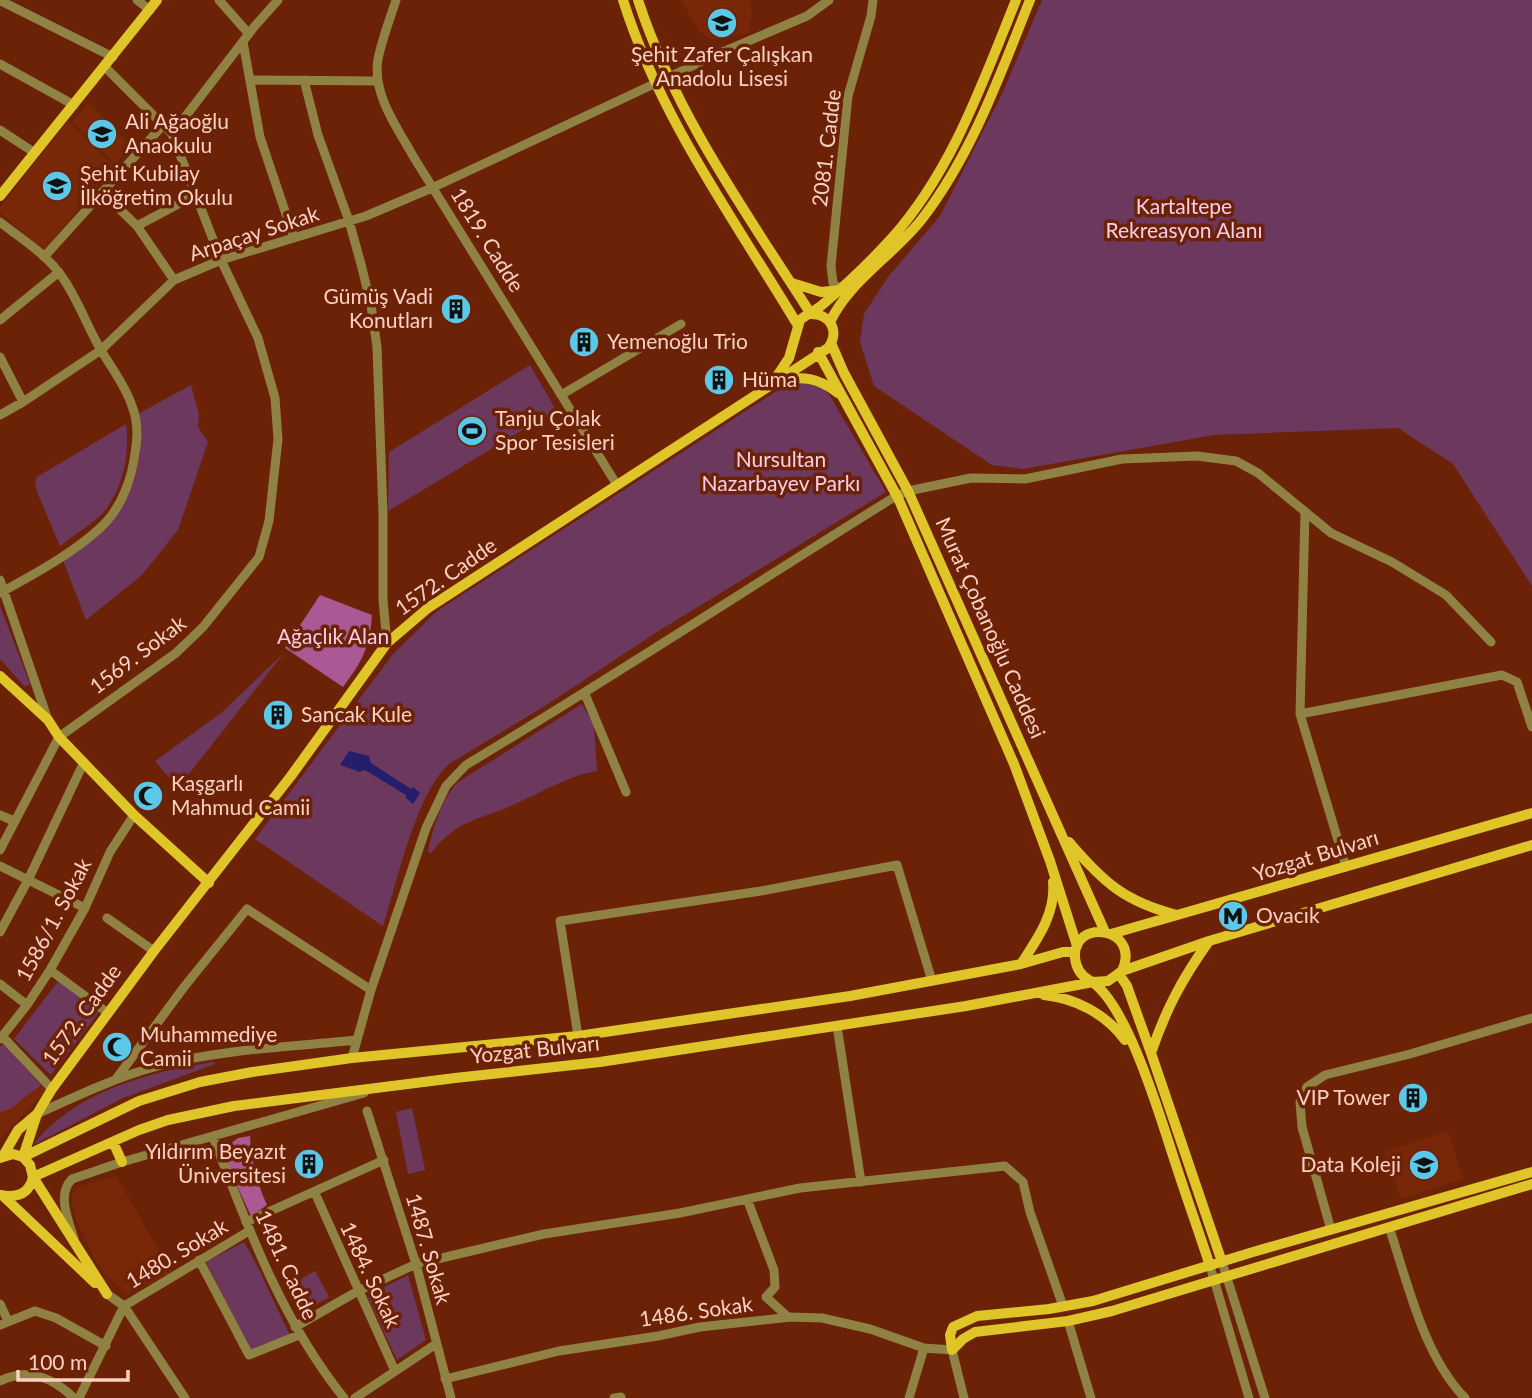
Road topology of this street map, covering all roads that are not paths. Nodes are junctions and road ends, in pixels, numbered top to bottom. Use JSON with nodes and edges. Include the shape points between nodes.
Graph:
{"nodes":[{"id":1,"x":138,"y":0,"type":"edge"},
{"id":2,"x":158,"y":0,"type":"edge"},
{"id":3,"x":219,"y":0,"type":"edge"},
{"id":4,"x":278,"y":0,"type":"edge"},
{"id":5,"x":396,"y":0,"type":"edge"},
{"id":6,"x":623,"y":0,"type":"edge"},
{"id":7,"x":638,"y":0,"type":"edge"},
{"id":8,"x":829,"y":0,"type":"edge"},
{"id":9,"x":873,"y":0,"type":"edge"},
{"id":10,"x":1016,"y":0,"type":"edge"},
{"id":11,"x":1030,"y":0,"type":"edge"},
{"id":12,"x":1,"y":1,"type":"edge"},
{"id":13,"x":150,"y":10,"type":"junction"},
{"id":14,"x":246,"y":38,"type":"junction"},
{"id":15,"x":113,"y":57,"type":"junction"},
{"id":16,"x":0,"y":64,"type":"edge"},
{"id":17,"x":105,"y":67,"type":"junction"},
{"id":18,"x":669,"y":78,"type":"junction"},
{"id":19,"x":251,"y":80,"type":"junction"},
{"id":20,"x":304,"y":80,"type":"junction"},
{"id":21,"x":378,"y":81,"type":"junction"},
{"id":22,"x":655,"y":84,"type":"junction"},
{"id":23,"x":74,"y":106,"type":"junction"},
{"id":24,"x":164,"y":124,"type":"junction"},
{"id":25,"x":0,"y":130,"type":"edge"},
{"id":26,"x":173,"y":134,"type":"junction"},
{"id":27,"x":35,"y":153,"type":"junction"},
{"id":28,"x":433,"y":187,"type":"junction"},
{"id":29,"x":102,"y":192,"type":"junction"},
{"id":30,"x":197,"y":194,"type":"junction"},
{"id":31,"x":0,"y":196,"type":"edge"},
{"id":32,"x":349,"y":221,"type":"junction"},
{"id":33,"x":0,"y":222,"type":"edge"},
{"id":34,"x":137,"y":226,"type":"junction"},
{"id":35,"x":294,"y":238,"type":"junction"},
{"id":36,"x":44,"y":257,"type":"junction"},
{"id":37,"x":221,"y":260,"type":"junction"},
{"id":38,"x":59,"y":272,"type":"junction"},
{"id":39,"x":174,"y":280,"type":"junction"},
{"id":40,"x":791,"y":282,"type":"junction"},
{"id":41,"x":843,"y":293,"type":"junction"},
{"id":42,"x":811,"y":314,"type":"junction"},
{"id":43,"x":0,"y":320,"type":"edge"},
{"id":44,"x":830,"y":321,"type":"junction"},
{"id":45,"x":681,"y":324,"type":"dead end"},
{"id":46,"x":796,"y":327,"type":"junction"},
{"id":47,"x":831,"y":343,"type":"junction"},
{"id":48,"x":101,"y":350,"type":"junction"},
{"id":49,"x":818,"y":352,"type":"junction"},
{"id":50,"x":0,"y":357,"type":"edge"},
{"id":51,"x":772,"y":383,"type":"junction"},
{"id":52,"x":562,"y":395,"type":"junction"},
{"id":53,"x":842,"y":397,"type":"junction"},
{"id":54,"x":23,"y":402,"type":"junction"},
{"id":55,"x":0,"y":415,"type":"edge"},
{"id":56,"x":617,"y":485,"type":"junction"},
{"id":57,"x":908,"y":491,"type":"junction"},
{"id":58,"x":896,"y":496,"type":"junction"},
{"id":59,"x":1305,"y":512,"type":"junction"},
{"id":60,"x":0,"y":580,"type":"edge"},
{"id":61,"x":2,"y":592,"type":"edge"},
{"id":62,"x":1491,"y":642,"type":"dead end"},
{"id":63,"x":387,"y":643,"type":"junction"},
{"id":64,"x":2,"y":682,"type":"edge"},
{"id":65,"x":585,"y":694,"type":"junction"},
{"id":66,"x":1300,"y":714,"type":"junction"},
{"id":67,"x":48,"y":720,"type":"junction"},
{"id":68,"x":1532,"y":727,"type":"edge"},
{"id":69,"x":59,"y":737,"type":"junction"},
{"id":70,"x":84,"y":762,"type":"junction"},
{"id":71,"x":626,"y":792,"type":"dead end"},
{"id":72,"x":1532,"y":813,"type":"edge"},
{"id":73,"x":134,"y":815,"type":"junction"},
{"id":74,"x":0,"y":816,"type":"edge"},
{"id":75,"x":14,"y":821,"type":"junction"},
{"id":76,"x":1059,"y":831,"type":"junction"},
{"id":77,"x":1532,"y":845,"type":"edge"},
{"id":78,"x":0,"y":850,"type":"edge"},
{"id":79,"x":1051,"y":861,"type":"junction"},
{"id":80,"x":0,"y":866,"type":"edge"},
{"id":81,"x":1346,"y":867,"type":"junction"},
{"id":82,"x":29,"y":880,"type":"junction"},
{"id":83,"x":209,"y":883,"type":"junction"},
{"id":84,"x":85,"y":908,"type":"junction"},
{"id":85,"x":1180,"y":915,"type":"junction"},
{"id":86,"x":107,"y":918,"type":"dead end"},
{"id":87,"x":0,"y":933,"type":"edge"},
{"id":88,"x":1108,"y":933,"type":"junction"},
{"id":89,"x":1209,"y":941,"type":"junction"},
{"id":90,"x":1076,"y":949,"type":"junction"},
{"id":91,"x":154,"y":951,"type":"junction"},
{"id":92,"x":1021,"y":964,"type":"junction"},
{"id":93,"x":50,"y":970,"type":"junction"},
{"id":94,"x":1120,"y":972,"type":"junction"},
{"id":95,"x":932,"y":981,"type":"junction"},
{"id":96,"x":1093,"y":982,"type":"junction"},
{"id":97,"x":0,"y":985,"type":"edge"},
{"id":98,"x":371,"y":990,"type":"junction"},
{"id":99,"x":1034,"y":994,"type":"junction"},
{"id":100,"x":27,"y":1005,"type":"junction"},
{"id":101,"x":108,"y":1013,"type":"junction"},
{"id":102,"x":1532,"y":1018,"type":"edge"},
{"id":103,"x":837,"y":1026,"type":"junction"},
{"id":104,"x":578,"y":1035,"type":"junction"},
{"id":105,"x":1,"y":1038,"type":"edge"},
{"id":106,"x":356,"y":1040,"type":"junction"},
{"id":107,"x":1152,"y":1053,"type":"junction"},
{"id":108,"x":352,"y":1058,"type":"junction"},
{"id":109,"x":1142,"y":1062,"type":"junction"},
{"id":110,"x":116,"y":1079,"type":"junction"},
{"id":111,"x":386,"y":1087,"type":"junction"},
{"id":112,"x":52,"y":1088,"type":"junction"},
{"id":113,"x":367,"y":1111,"type":"dead end"},
{"id":114,"x":37,"y":1114,"type":"junction"},
{"id":115,"x":213,"y":1137,"type":"junction"},
{"id":116,"x":113,"y":1142,"type":"junction"},
{"id":117,"x":1,"y":1157,"type":"edge"},
{"id":118,"x":23,"y":1157,"type":"junction"},
{"id":119,"x":384,"y":1160,"type":"junction"},
{"id":120,"x":122,"y":1161,"type":"junction"},
{"id":121,"x":1532,"y":1172,"type":"edge"},
{"id":122,"x":33,"y":1177,"type":"junction"},
{"id":123,"x":861,"y":1182,"type":"junction"},
{"id":124,"x":1532,"y":1184,"type":"edge"},
{"id":125,"x":315,"y":1193,"type":"junction"},
{"id":126,"x":0,"y":1194,"type":"edge"},
{"id":127,"x":747,"y":1199,"type":"junction"},
{"id":128,"x":248,"y":1227,"type":"junction"},
{"id":129,"x":1389,"y":1227,"type":"junction"},
{"id":130,"x":1331,"y":1230,"type":"junction"},
{"id":131,"x":76,"y":1243,"type":"junction"},
{"id":132,"x":199,"y":1260,"type":"junction"},
{"id":133,"x":1222,"y":1262,"type":"junction"},
{"id":134,"x":416,"y":1264,"type":"junction"},
{"id":135,"x":1210,"y":1266,"type":"junction"},
{"id":136,"x":1227,"y":1275,"type":"junction"},
{"id":137,"x":1214,"y":1280,"type":"junction"},
{"id":138,"x":358,"y":1291,"type":"junction"},
{"id":139,"x":107,"y":1294,"type":"junction"},
{"id":140,"x":0,"y":1304,"type":"edge"},
{"id":141,"x":124,"y":1306,"type":"junction"},
{"id":142,"x":1063,"y":1306,"type":"junction"},
{"id":143,"x":788,"y":1317,"type":"junction"},
{"id":144,"x":1068,"y":1321,"type":"junction"},
{"id":145,"x":4,"y":1323,"type":"edge"},
{"id":146,"x":297,"y":1331,"type":"junction"},
{"id":147,"x":436,"y":1344,"type":"junction"},
{"id":148,"x":106,"y":1346,"type":"junction"},
{"id":149,"x":924,"y":1348,"type":"junction"},
{"id":150,"x":952,"y":1350,"type":"junction"},
{"id":151,"x":395,"y":1371,"type":"junction"},
{"id":152,"x":445,"y":1379,"type":"junction"},
{"id":153,"x":0,"y":1381,"type":"edge"},
{"id":154,"x":77,"y":1398,"type":"edge"},
{"id":155,"x":186,"y":1398,"type":"edge"},
{"id":156,"x":344,"y":1398,"type":"edge"},
{"id":157,"x":355,"y":1398,"type":"edge"},
{"id":158,"x":451,"y":1398,"type":"edge"},
{"id":159,"x":909,"y":1398,"type":"edge"},
{"id":160,"x":964,"y":1398,"type":"edge"},
{"id":161,"x":1091,"y":1398,"type":"edge"},
{"id":162,"x":1249,"y":1398,"type":"edge"},
{"id":163,"x":1265,"y":1398,"type":"edge"},
{"id":164,"x":1465,"y":1398,"type":"edge"}],
"edges":[{"from":1,"to":13,"type":"street"},
{"from":2,"to":13,"type":"main road"},
{"from":3,"to":14,"type":"street"},
{"from":4,"to":14,"type":"street"},
{"from":5,"to":21,"type":"street","name":"1819. Cadde","via":[[378,60]]},
{"from":6,"to":22,"type":"main road"},
{"from":7,"to":18,"type":"main road"},
{"from":8,"to":18,"type":"street","name":"Arpaçay Sokak","via":[[807,16]]},
{"from":9,"to":41,"type":"street","name":"2081. Cadde","via":[[848,96],[831,266],[833,283]]},
{"from":10,"to":41,"type":"main road","via":[[966,124],[934,181]]},
{"from":11,"to":41,"type":"main road","via":[[955,171],[906,237]]},
{"from":12,"to":15,"type":"street"},
{"from":13,"to":15,"type":"main road"},
{"from":14,"to":19,"type":"street"},
{"from":14,"to":26,"type":"street"},
{"from":15,"to":17,"type":"main road"},
{"from":16,"to":23,"type":"street"},
{"from":17,"to":23,"type":"main road"},
{"from":17,"to":24,"type":"street"},
{"from":18,"to":22,"type":"street","name":"Arpaçay Sokak"},
{"from":18,"to":40,"type":"main road","via":[[698,134]]},
{"from":19,"to":20,"type":"street"},
{"from":19,"to":35,"type":"street","via":[[260,137]]},
{"from":20,"to":21,"type":"street"},
{"from":20,"to":32,"type":"street"},
{"from":21,"to":28,"type":"street","name":"1819. Cadde","via":[[386,106]]},
{"from":22,"to":28,"type":"street","name":"Arpaçay Sokak"},
{"from":22,"to":46,"type":"main road"},
{"from":23,"to":27,"type":"main road"},
{"from":24,"to":26,"type":"street"},
{"from":24,"to":29,"type":"street"},
{"from":25,"to":27,"type":"street"},
{"from":26,"to":30,"type":"street","name":"1569. Sokak"},
{"from":27,"to":31,"type":"main road"},
{"from":28,"to":32,"type":"street","name":"Arpaçay Sokak"},
{"from":28,"to":52,"type":"street","name":"1819. Cadde"},
{"from":29,"to":34,"type":"street"},
{"from":29,"to":36,"type":"street"},
{"from":30,"to":34,"type":"street"},
{"from":30,"to":37,"type":"street","name":"1569. Sokak"},
{"from":32,"to":35,"type":"street","name":"Arpaçay Sokak"},
{"from":32,"to":63,"type":"street","via":[[377,347]]},
{"from":33,"to":36,"type":"street"},
{"from":34,"to":39,"type":"street"},
{"from":35,"to":37,"type":"street","name":"Arpaçay Sokak"},
{"from":36,"to":38,"type":"street"},
{"from":37,"to":39,"type":"street","name":"Arpaçay Sokak"},
{"from":37,"to":69,"type":"street","name":"1569. Sokak","via":[[258,338],[275,398],[278,439],[269,521],[259,557],[204,627],[176,653]]},
{"from":38,"to":43,"type":"street"},
{"from":38,"to":48,"type":"street"},
{"from":39,"to":48,"type":"street","name":"Arpaçay Sokak"},
{"from":40,"to":41,"type":"main road","via":[[821,292]]},
{"from":40,"to":42,"type":"main road"},
{"from":41,"to":42,"type":"main road"},
{"from":41,"to":44,"type":"main road"},
{"from":42,"to":44,"type":"main road"},
{"from":42,"to":46,"type":"main road"},
{"from":44,"to":47,"type":"main road"},
{"from":45,"to":52,"type":"street"},
{"from":46,"to":49,"type":"main road","via":[[801,347]]},
{"from":46,"to":51,"type":"main road","via":[[789,358]]},
{"from":47,"to":49,"type":"main road"},
{"from":47,"to":57,"type":"main road","name":"Murat Çobanoğlu Caddesi"},
{"from":48,"to":54,"type":"street","name":"Arpaçay Sokak"},
{"from":48,"to":61,"type":"street","via":[[133,408],[138,435],[133,470],[106,523]]},
{"from":49,"to":51,"type":"main road","name":"1572. Cadde"},
{"from":49,"to":53,"type":"main road","name":"Murat Çobanoğlu Caddesi"},
{"from":50,"to":54,"type":"street"},
{"from":51,"to":53,"type":"main road","via":[[807,378],[821,381]]},
{"from":51,"to":56,"type":"main road","name":"1572. Cadde"},
{"from":52,"to":56,"type":"street","name":"1819. Cadde"},
{"from":53,"to":58,"type":"main road","name":"Murat Çobanoğlu Caddesi"},
{"from":54,"to":55,"type":"street","name":"Arpaçay Sokak"},
{"from":56,"to":63,"type":"main road","name":"1572. Cadde","via":[[428,608]]},
{"from":57,"to":58,"type":"street"},
{"from":57,"to":59,"type":"street","via":[[979,477],[1017,480],[1122,459],[1197,456],[1246,465]]},
{"from":57,"to":76,"type":"main road","name":"Murat Çobanoğlu Caddesi"},
{"from":58,"to":65,"type":"street"},
{"from":58,"to":79,"type":"main road","name":"Murat Çobanoğlu Caddesi","via":[[1014,764]]},
{"from":59,"to":62,"type":"street","via":[[1331,533],[1446,595]]},
{"from":59,"to":66,"type":"street"},
{"from":60,"to":61,"type":"street"},
{"from":61,"to":67,"type":"street"},
{"from":63,"to":83,"type":"main road","name":"1572. Cadde"},
{"from":64,"to":67,"type":"main road"},
{"from":65,"to":71,"type":"street"},
{"from":65,"to":98,"type":"street","via":[[466,765],[446,786],[426,828]]},
{"from":66,"to":68,"type":"street","via":[[1502,675],[1517,682]]},
{"from":66,"to":81,"type":"street"},
{"from":67,"to":69,"type":"main road"},
{"from":69,"to":70,"type":"main road"},
{"from":69,"to":75,"type":"street"},
{"from":70,"to":73,"type":"main road"},
{"from":70,"to":82,"type":"street"},
{"from":72,"to":81,"type":"main road","name":"Yozgat Bulvarı"},
{"from":73,"to":83,"type":"main road"},
{"from":73,"to":84,"type":"street","name":"1586/1. Sokak","via":[[110,852]]},
{"from":74,"to":75,"type":"street"},
{"from":75,"to":78,"type":"street"},
{"from":76,"to":85,"type":"main road","via":[[1102,880],[1154,909]]},
{"from":76,"to":88,"type":"main road","name":"Murat Çobanoğlu Caddesi"},
{"from":77,"to":89,"type":"main road"},
{"from":79,"to":90,"type":"main road","name":"Murat Çobanoğlu Caddesi"},
{"from":79,"to":92,"type":"main road","via":[[1051,908],[1044,929]]},
{"from":80,"to":82,"type":"street"},
{"from":81,"to":85,"type":"main road","name":"Yozgat Bulvarı"},
{"from":82,"to":84,"type":"street"},
{"from":82,"to":87,"type":"street"},
{"from":83,"to":91,"type":"main road","name":"1572. Cadde"},
{"from":84,"to":93,"type":"street","name":"1586/1. Sokak"},
{"from":85,"to":88,"type":"main road","name":"Yozgat Bulvarı"},
{"from":86,"to":91,"type":"street"},
{"from":88,"to":90,"type":"main road","via":[[1088,935]]},
{"from":88,"to":94,"type":"main road","via":[[1124,949],[1126,958]]},
{"from":89,"to":94,"type":"main road"},
{"from":89,"to":107,"type":"main road","via":[[1169,1003]]},
{"from":90,"to":92,"type":"main road","name":"Yozgat Bulvarı"},
{"from":90,"to":96,"type":"main road","via":[[1078,969]]},
{"from":91,"to":101,"type":"main road","name":"1572. Cadde"},
{"from":92,"to":95,"type":"main road","name":"Yozgat Bulvarı"},
{"from":93,"to":100,"type":"street","name":"1586/1. Sokak"},
{"from":93,"to":101,"type":"street"},
{"from":94,"to":96,"type":"main road","via":[[1108,981]]},
{"from":94,"to":107,"type":"main road"},
{"from":95,"to":104,"type":"main road","name":"Yozgat Bulvarı"},
{"from":95,"to":104,"type":"street","via":[[897,865],[560,922]]},
{"from":96,"to":99,"type":"main road","name":"Yozgat Bulvarı"},
{"from":96,"to":109,"type":"main road"},
{"from":97,"to":100,"type":"street"},
{"from":98,"to":106,"type":"street"},
{"from":98,"to":110,"type":"street","via":[[247,909]]},
{"from":99,"to":103,"type":"main road","name":"Yozgat Bulvarı"},
{"from":99,"to":109,"type":"main road","via":[[1074,1002],[1108,1021]]},
{"from":100,"to":105,"type":"street","name":"1586/1. Sokak"},
{"from":101,"to":112,"type":"main road","name":"1572. Cadde"},
{"from":102,"to":130,"type":"street","via":[[1325,1075],[1307,1087],[1300,1102],[1302,1128]]},
{"from":103,"to":111,"type":"main road","name":"Yozgat Bulvarı","via":[[600,1062]]},
{"from":103,"to":123,"type":"street"},
{"from":104,"to":108,"type":"main road","name":"Yozgat Bulvarı"},
{"from":105,"to":112,"type":"street"},
{"from":106,"to":108,"type":"street"},
{"from":106,"to":110,"type":"street","via":[[207,1056]]},
{"from":107,"to":133,"type":"main road"},
{"from":108,"to":118,"type":"main road","name":"Yozgat Bulvarı","via":[[252,1072],[164,1092]]},
{"from":109,"to":135,"type":"main road"},
{"from":110,"to":114,"type":"street"},
{"from":111,"to":115,"type":"street"},
{"from":111,"to":116,"type":"main road","name":"Yozgat Bulvarı","via":[[234,1106],[168,1120]]},
{"from":112,"to":114,"type":"main road","name":"1572. Cadde"},
{"from":113,"to":119,"type":"street","name":"1487. Sokak"},
{"from":114,"to":117,"type":"main road","via":[[18,1130]]},
{"from":114,"to":118,"type":"main road"},
{"from":115,"to":120,"type":"street"},
{"from":115,"to":128,"type":"street","name":"1481. Cadde"},
{"from":116,"to":120,"type":"main road"},
{"from":116,"to":122,"type":"main road","name":"Yozgat Bulvarı"},
{"from":117,"to":118,"type":"main road","name":"Yozgat Bulvarı"},
{"from":118,"to":122,"type":"main road"},
{"from":119,"to":125,"type":"street","name":"1480. Sokak"},
{"from":119,"to":134,"type":"street","name":"1487. Sokak"},
{"from":120,"to":131,"type":"street","via":[[67,1184],[65,1206]]},
{"from":121,"to":130,"type":"main road"},
{"from":122,"to":126,"type":"main road","name":"Yozgat Bulvarı","via":[[22,1195]]},
{"from":122,"to":131,"type":"main road"},
{"from":123,"to":127,"type":"street"},
{"from":123,"to":142,"type":"street","via":[[1005,1166],[1023,1182]]},
{"from":124,"to":129,"type":"main road"},
{"from":125,"to":128,"type":"street","name":"1480. Sokak"},
{"from":125,"to":138,"type":"street","name":"1484. Sokak"},
{"from":126,"to":139,"type":"main road"},
{"from":127,"to":134,"type":"street","via":[[544,1234]]},
{"from":127,"to":143,"type":"street","via":[[774,1270],[775,1287],[766,1297]]},
{"from":128,"to":132,"type":"street","name":"1480. Sokak"},
{"from":128,"to":146,"type":"street","name":"1481. Cadde"},
{"from":129,"to":136,"type":"main road"},
{"from":129,"to":164,"type":"street","via":[[1431,1349]]},
{"from":130,"to":133,"type":"main road"},
{"from":131,"to":139,"type":"main road"},
{"from":132,"to":141,"type":"street","name":"1480. Sokak"},
{"from":132,"to":146,"type":"street","via":[[249,1355]]},
{"from":133,"to":135,"type":"main road"},
{"from":133,"to":136,"type":"street"},
{"from":134,"to":138,"type":"street"},
{"from":134,"to":147,"type":"street","name":"1487. Sokak"},
{"from":135,"to":137,"type":"street"},
{"from":135,"to":142,"type":"main road"},
{"from":136,"to":137,"type":"main road"},
{"from":136,"to":163,"type":"street"},
{"from":137,"to":144,"type":"main road"},
{"from":137,"to":162,"type":"street"},
{"from":138,"to":146,"type":"street"},
{"from":138,"to":151,"type":"street","name":"1484. Sokak"},
{"from":139,"to":141,"type":"street"},
{"from":140,"to":145,"type":"street"},
{"from":141,"to":148,"type":"street"},
{"from":141,"to":155,"type":"street"},
{"from":142,"to":150,"type":"main road","via":[[965,1320],[953,1326]]},
{"from":143,"to":149,"type":"street","name":"1486. Sokak","via":[[822,1318]]},
{"from":143,"to":152,"type":"street","name":"1486. Sokak","via":[[559,1351]]},
{"from":144,"to":150,"type":"main road","via":[[975,1332]]},
{"from":144,"to":161,"type":"street"},
{"from":145,"to":148,"type":"street","via":[[35,1311]]},
{"from":146,"to":156,"type":"street","name":"1481. Cadde"},
{"from":147,"to":151,"type":"street"},
{"from":147,"to":152,"type":"street","name":"1487. Sokak"},
{"from":148,"to":154,"type":"street"},
{"from":149,"to":150,"type":"street","name":"1486. Sokak"},
{"from":149,"to":159,"type":"street"},
{"from":150,"to":160,"type":"street"},
{"from":151,"to":157,"type":"street"},
{"from":152,"to":158,"type":"street","name":"1487. Sokak"},
{"from":153,"to":154,"type":"street","via":[[46,1377]]}]}
